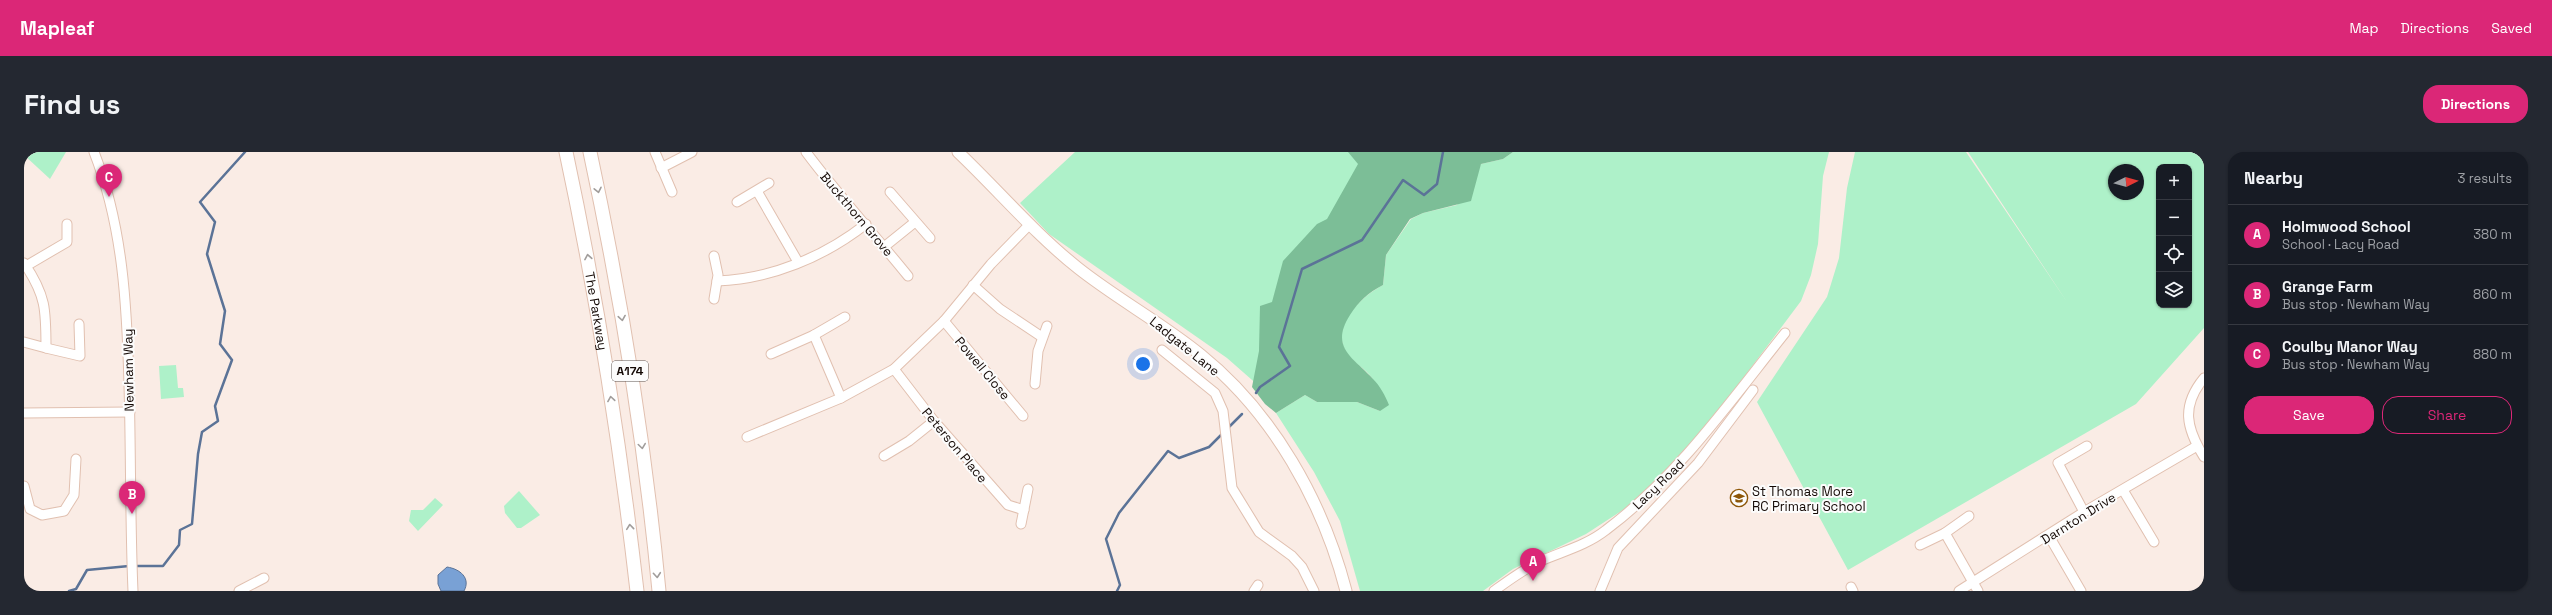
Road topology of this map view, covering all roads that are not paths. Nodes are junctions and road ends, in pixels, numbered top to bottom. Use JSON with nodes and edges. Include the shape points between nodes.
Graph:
{"nodes":[{"id":1,"x":94,"y":152,"type":"edge"},
{"id":2,"x":566,"y":152,"type":"edge"},
{"id":3,"x":590,"y":152,"type":"edge"},
{"id":4,"x":655,"y":152,"type":"edge"},
{"id":5,"x":692,"y":152,"type":"edge"},
{"id":6,"x":806,"y":152,"type":"edge"},
{"id":7,"x":958,"y":152,"type":"edge"},
{"id":8,"x":661,"y":168,"type":"junction"},
{"id":9,"x":769,"y":183,"type":"dead end"},
{"id":10,"x":757,"y":191,"type":"junction"},
{"id":11,"x":672,"y":192,"type":"dead end"},
{"id":12,"x":890,"y":192,"type":"dead end"},
{"id":13,"x":737,"y":202,"type":"dead end"},
{"id":14,"x":915,"y":222,"type":"junction"},
{"id":15,"x":67,"y":224,"type":"dead end"},
{"id":16,"x":866,"y":224,"type":"junction"},
{"id":17,"x":1030,"y":224,"type":"junction"},
{"id":18,"x":930,"y":238,"type":"dead end"},
{"id":19,"x":884,"y":247,"type":"junction"},
{"id":20,"x":714,"y":256,"type":"dead end"},
{"id":21,"x":798,"y":262,"type":"junction"},
{"id":22,"x":25,"y":264,"type":"edge"},
{"id":23,"x":908,"y":276,"type":"dead end"},
{"id":24,"x":717,"y":280,"type":"junction"},
{"id":25,"x":973,"y":285,"type":"junction"},
{"id":26,"x":714,"y":299,"type":"dead end"},
{"id":27,"x":845,"y":317,"type":"dead end"},
{"id":28,"x":944,"y":321,"type":"junction"},
{"id":29,"x":79,"y":324,"type":"dead end"},
{"id":30,"x":1047,"y":326,"type":"dead end"},
{"id":31,"x":1786,"y":333,"type":"dead end"},
{"id":32,"x":814,"y":335,"type":"junction"},
{"id":33,"x":1042,"y":337,"type":"junction"},
{"id":34,"x":24,"y":344,"type":"edge"},
{"id":35,"x":46,"y":348,"type":"junction"},
{"id":36,"x":1162,"y":350,"type":"dead end"},
{"id":37,"x":771,"y":354,"type":"dead end"},
{"id":38,"x":894,"y":369,"type":"junction"},
{"id":39,"x":2204,"y":378,"type":"edge"},
{"id":40,"x":1035,"y":384,"type":"dead end"},
{"id":41,"x":1753,"y":390,"type":"dead end"},
{"id":42,"x":841,"y":398,"type":"junction"},
{"id":43,"x":130,"y":412,"type":"junction"},
{"id":44,"x":24,"y":413,"type":"edge"},
{"id":45,"x":1023,"y":416,"type":"dead end"},
{"id":46,"x":934,"y":421,"type":"junction"},
{"id":47,"x":747,"y":437,"type":"dead end"},
{"id":48,"x":2087,"y":446,"type":"dead end"},
{"id":49,"x":2197,"y":446,"type":"junction"},
{"id":50,"x":884,"y":456,"type":"dead end"},
{"id":51,"x":2204,"y":458,"type":"edge"},
{"id":52,"x":76,"y":459,"type":"dead end"},
{"id":53,"x":24,"y":486,"type":"edge"},
{"id":54,"x":1028,"y":489,"type":"dead end"},
{"id":55,"x":2123,"y":490,"type":"junction"},
{"id":56,"x":1024,"y":510,"type":"junction"},
{"id":57,"x":27,"y":512,"type":"edge"},
{"id":58,"x":2084,"y":512,"type":"junction"},
{"id":59,"x":1969,"y":516,"type":"dead end"},
{"id":60,"x":1021,"y":524,"type":"dead end"},
{"id":61,"x":1945,"y":533,"type":"junction"},
{"id":62,"x":2049,"y":536,"type":"junction"},
{"id":63,"x":2154,"y":542,"type":"dead end"},
{"id":64,"x":1920,"y":545,"type":"dead end"},
{"id":65,"x":264,"y":578,"type":"dead end"},
{"id":66,"x":1976,"y":587,"type":"edge"},
{"id":67,"x":132,"y":591,"type":"edge"},
{"id":68,"x":240,"y":591,"type":"edge"},
{"id":69,"x":637,"y":591,"type":"edge"},
{"id":70,"x":659,"y":591,"type":"edge"},
{"id":71,"x":1314,"y":591,"type":"edge"},
{"id":72,"x":1346,"y":591,"type":"edge"},
{"id":73,"x":1494,"y":591,"type":"edge"},
{"id":74,"x":1600,"y":591,"type":"edge"},
{"id":75,"x":1959,"y":591,"type":"edge"},
{"id":76,"x":2081,"y":591,"type":"edge"}],
"edges":[{"from":1,"to":43,"type":"street","name":"Newham Way","via":[[109,197],[118,239],[127,318]]},
{"from":69,"to":2,"type":"highway","name":"The Parkway","number":"A174","one_way":true,"via":[[629,519],[599,318]]},
{"from":3,"to":70,"type":"highway","name":"The Parkway","number":"A174","one_way":true,"via":[[636,409],[653,526]]},
{"from":4,"to":8,"type":"street"},
{"from":5,"to":8,"type":"street"},
{"from":6,"to":16,"type":"street","name":"Buckthorn Grove","via":[[835,190]]},
{"from":7,"to":17,"type":"main road","name":"Ladgate Lane"},
{"from":8,"to":11,"type":"street"},
{"from":9,"to":10,"type":"street"},
{"from":10,"to":13,"type":"street"},
{"from":10,"to":21,"type":"street"},
{"from":12,"to":14,"type":"street"},
{"from":14,"to":18,"type":"street"},
{"from":14,"to":19,"type":"street"},
{"from":15,"to":22,"type":"street","via":[[67,242]]},
{"from":16,"to":19,"type":"street","name":"Buckthorn Grove"},
{"from":16,"to":21,"type":"street","via":[[827,250]]},
{"from":17,"to":25,"type":"street"},
{"from":17,"to":72,"type":"main road","name":"Ladgate Lane","via":[[1078,268],[1202,356],[1263,419],[1305,485],[1334,552]]},
{"from":19,"to":23,"type":"street","name":"Buckthorn Grove"},
{"from":20,"to":24,"type":"street"},
{"from":21,"to":24,"type":"street","via":[[768,275]]},
{"from":22,"to":35,"type":"street","via":[[46,308]]},
{"from":24,"to":26,"type":"street"},
{"from":25,"to":28,"type":"street"},
{"from":25,"to":33,"type":"street","via":[[1000,309]]},
{"from":27,"to":32,"type":"street"},
{"from":28,"to":38,"type":"street"},
{"from":28,"to":45,"type":"street","name":"Powell Close"},
{"from":29,"to":35,"type":"street","via":[[80,356]]},
{"from":30,"to":33,"type":"street"},
{"from":31,"to":73,"type":"street","name":"Lacy Road","via":[[1685,458],[1640,503],[1604,532],[1575,548],[1541,561]]},
{"from":32,"to":37,"type":"street"},
{"from":32,"to":42,"type":"street"},
{"from":33,"to":40,"type":"street"},
{"from":34,"to":35,"type":"street"},
{"from":36,"to":71,"type":"street","via":[[1215,393],[1223,411],[1232,488],[1259,532],[1292,556],[1302,567]]},
{"from":38,"to":42,"type":"street"},
{"from":38,"to":46,"type":"street","name":"Peterson Place"},
{"from":39,"to":49,"type":"street","via":[[2191,398],[2188,416],[2188,427]]},
{"from":41,"to":74,"type":"street","via":[[1698,463],[1618,548]]},
{"from":42,"to":47,"type":"street"},
{"from":43,"to":44,"type":"street"},
{"from":43,"to":67,"type":"street","name":"Newham Way"},
{"from":46,"to":50,"type":"street","via":[[909,441]]},
{"from":46,"to":56,"type":"street","name":"Peterson Place","via":[[1008,505]]},
{"from":48,"to":58,"type":"street","via":[[2058,463]]},
{"from":49,"to":51,"type":"street"},
{"from":49,"to":55,"type":"street","name":"Darnton Drive"},
{"from":52,"to":57,"type":"street","via":[[74,495],[64,511],[42,515]]},
{"from":53,"to":57,"type":"street"},
{"from":54,"to":56,"type":"street"},
{"from":55,"to":58,"type":"street","name":"Darnton Drive"},
{"from":55,"to":63,"type":"street"},
{"from":56,"to":60,"type":"street"},
{"from":58,"to":62,"type":"street","name":"Darnton Drive"},
{"from":59,"to":61,"type":"street"},
{"from":61,"to":64,"type":"street"},
{"from":61,"to":66,"type":"street"},
{"from":62,"to":66,"type":"street","name":"Darnton Drive"},
{"from":62,"to":76,"type":"street"},
{"from":65,"to":68,"type":"street"},
{"from":66,"to":75,"type":"street","name":"Darnton Drive"}]}
